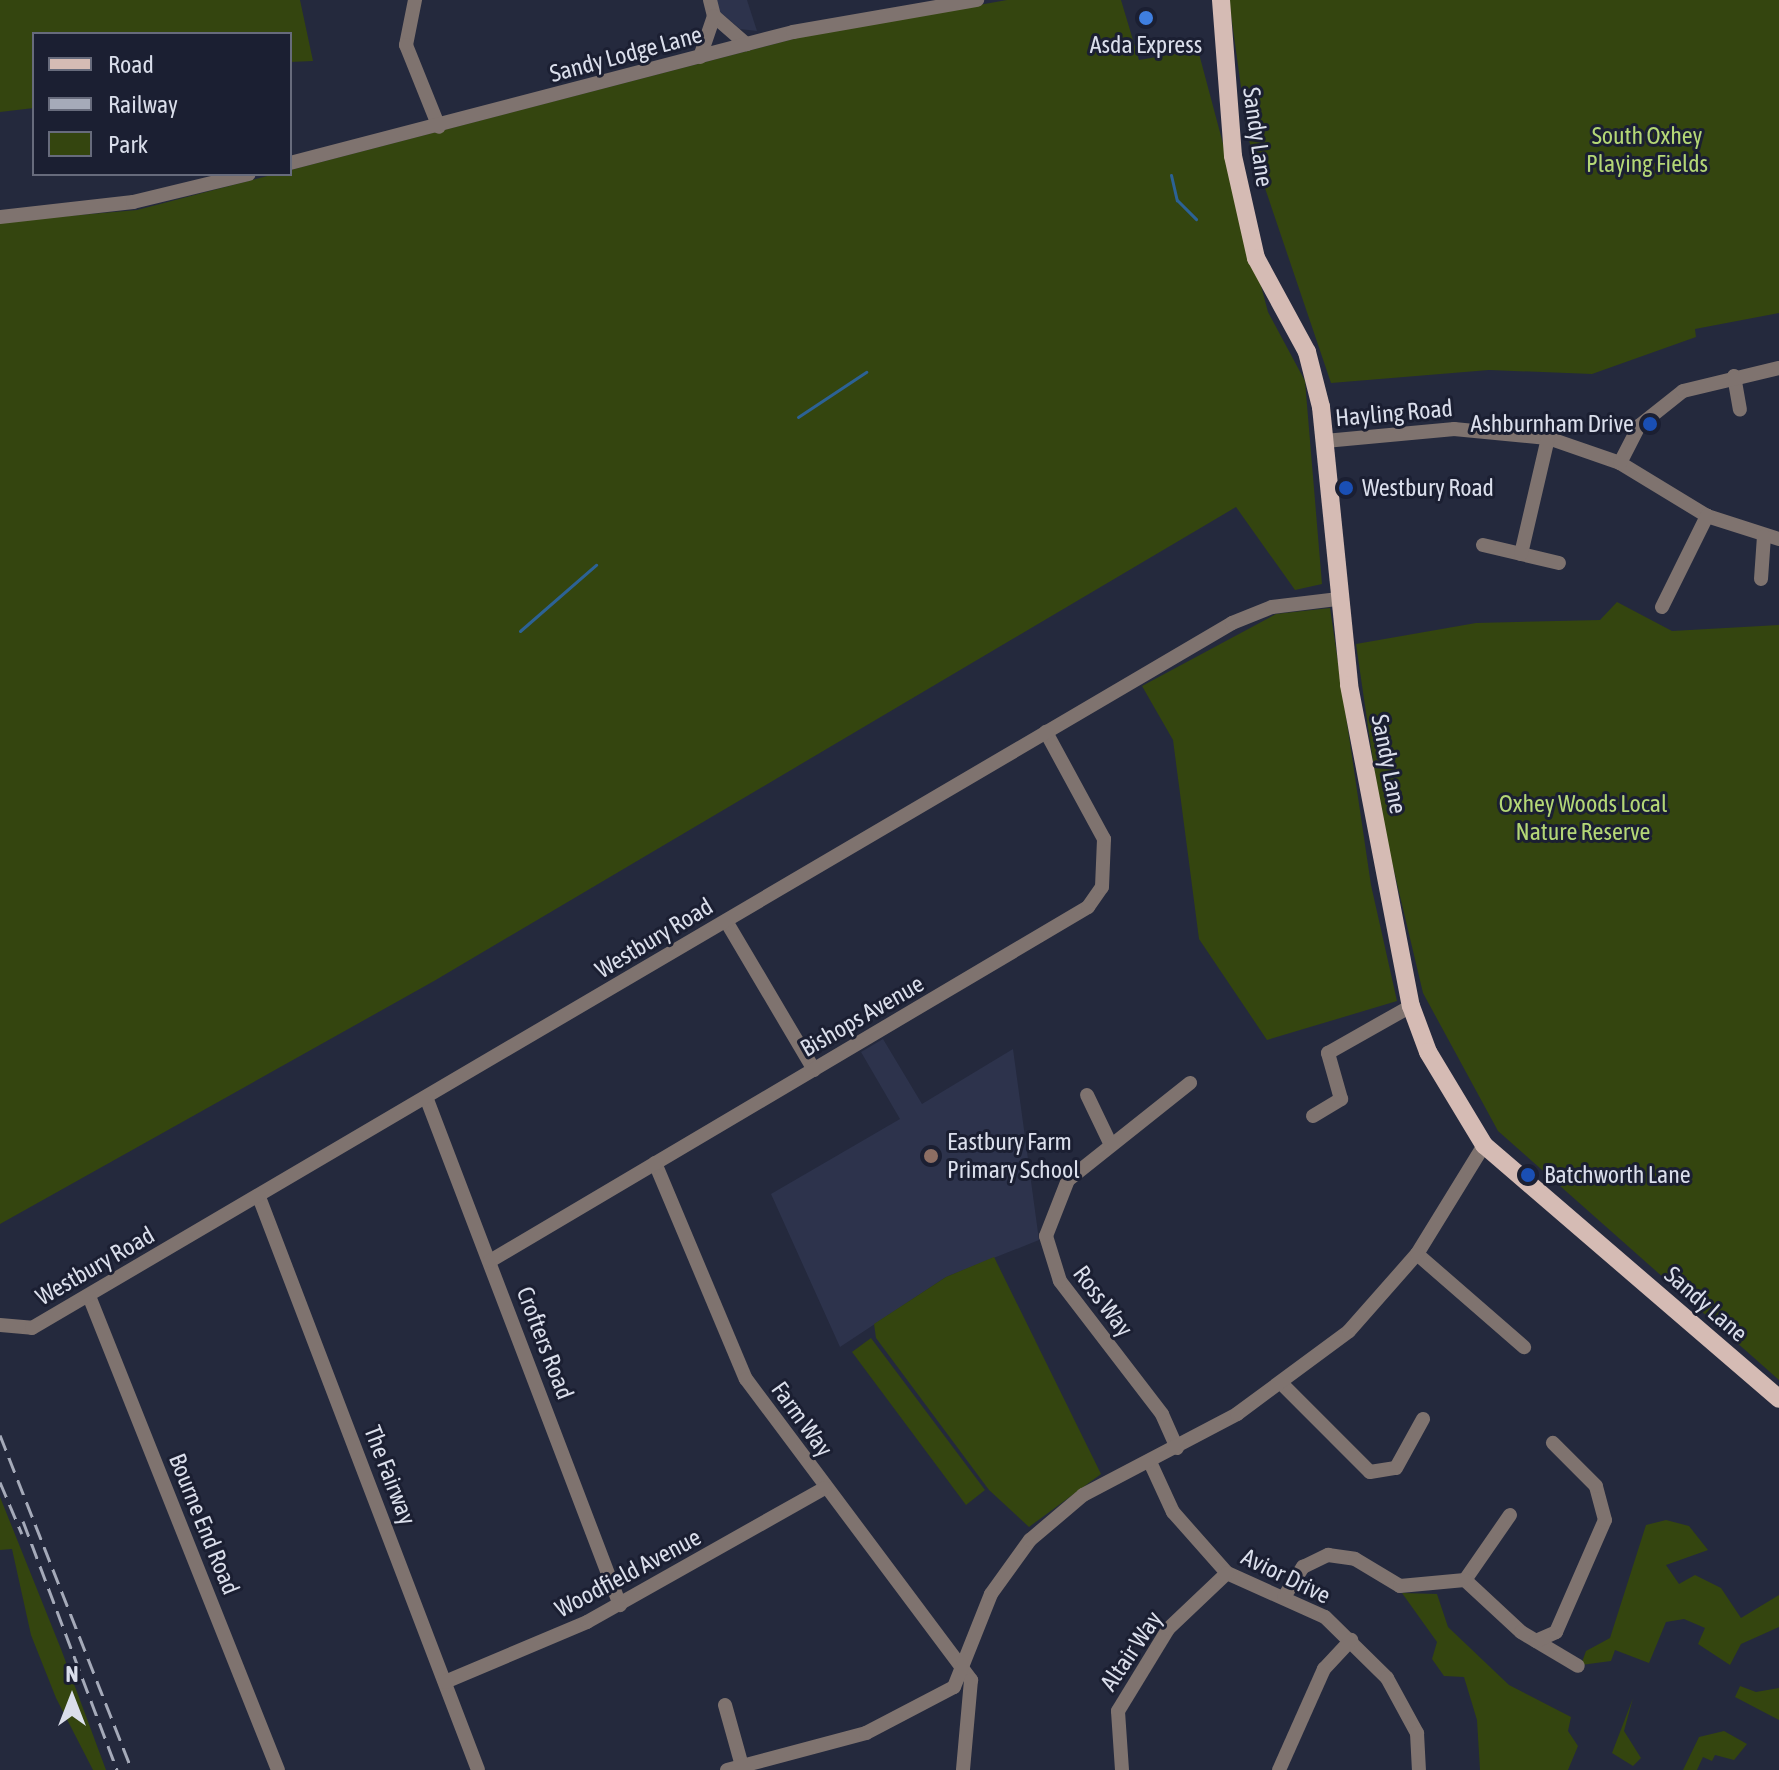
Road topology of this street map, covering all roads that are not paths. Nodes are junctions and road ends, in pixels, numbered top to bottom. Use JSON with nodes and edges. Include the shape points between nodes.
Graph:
{"nodes":[{"id":1,"x":415,"y":0,"type":"edge"},
{"id":2,"x":710,"y":0,"type":"edge"},
{"id":3,"x":977,"y":0,"type":"edge"},
{"id":4,"x":1221,"y":0,"type":"edge"},
{"id":5,"x":714,"y":16,"type":"junction"},
{"id":6,"x":746,"y":44,"type":"junction"},
{"id":7,"x":700,"y":57,"type":"junction"},
{"id":8,"x":439,"y":127,"type":"junction"},
{"id":9,"x":292,"y":163,"type":"edge"},
{"id":10,"x":241,"y":176,"type":"edge"},
{"id":11,"x":0,"y":217,"type":"edge"},
{"id":12,"x":1779,"y":368,"type":"edge"},
{"id":13,"x":1734,"y":376,"type":"junction"},
{"id":14,"x":1740,"y":409,"type":"dead end"},
{"id":15,"x":1548,"y":438,"type":"junction"},
{"id":16,"x":1325,"y":441,"type":"junction"},
{"id":17,"x":1620,"y":463,"type":"junction"},
{"id":18,"x":1707,"y":516,"type":"junction"},
{"id":19,"x":1771,"y":537,"type":"edge"},
{"id":20,"x":1483,"y":545,"type":"dead end"},
{"id":21,"x":1521,"y":554,"type":"junction"},
{"id":22,"x":1559,"y":563,"type":"dead end"},
{"id":23,"x":1761,"y":579,"type":"dead end"},
{"id":24,"x":1337,"y":599,"type":"junction"},
{"id":25,"x":1662,"y":607,"type":"dead end"},
{"id":26,"x":1046,"y":732,"type":"junction"},
{"id":27,"x":726,"y":921,"type":"junction"},
{"id":28,"x":1411,"y":1006,"type":"junction"},
{"id":29,"x":814,"y":1070,"type":"junction"},
{"id":30,"x":1190,"y":1083,"type":"dead end"},
{"id":31,"x":1087,"y":1095,"type":"dead end"},
{"id":32,"x":426,"y":1097,"type":"junction"},
{"id":33,"x":1313,"y":1116,"type":"dead end"},
{"id":34,"x":1110,"y":1143,"type":"junction"},
{"id":35,"x":1484,"y":1145,"type":"junction"},
{"id":36,"x":655,"y":1163,"type":"junction"},
{"id":37,"x":259,"y":1197,"type":"junction"},
{"id":38,"x":1417,"y":1254,"type":"junction"},
{"id":39,"x":490,"y":1261,"type":"junction"},
{"id":40,"x":89,"y":1296,"type":"junction"},
{"id":41,"x":0,"y":1325,"type":"edge"},
{"id":42,"x":1524,"y":1347,"type":"dead end"},
{"id":43,"x":1282,"y":1384,"type":"junction"},
{"id":44,"x":1779,"y":1399,"type":"edge"},
{"id":45,"x":1423,"y":1419,"type":"dead end"},
{"id":46,"x":1553,"y":1443,"type":"dead end"},
{"id":47,"x":1177,"y":1448,"type":"junction"},
{"id":48,"x":1150,"y":1462,"type":"junction"},
{"id":49,"x":825,"y":1488,"type":"junction"},
{"id":50,"x":1510,"y":1515,"type":"dead end"},
{"id":51,"x":1227,"y":1573,"type":"junction"},
{"id":52,"x":1465,"y":1580,"type":"junction"},
{"id":53,"x":1284,"y":1597,"type":"junction"},
{"id":54,"x":620,"y":1605,"type":"junction"},
{"id":55,"x":1556,"y":1632,"type":"junction"},
{"id":56,"x":1351,"y":1640,"type":"junction"},
{"id":57,"x":1536,"y":1641,"type":"junction"},
{"id":58,"x":1559,"y":1654,"type":"junction"},
{"id":59,"x":1578,"y":1666,"type":"dead end"},
{"id":60,"x":966,"y":1670,"type":"junction"},
{"id":61,"x":445,"y":1682,"type":"junction"},
{"id":62,"x":725,"y":1705,"type":"dead end"},
{"id":63,"x":742,"y":1766,"type":"junction"},
{"id":64,"x":278,"y":1770,"type":"edge"},
{"id":65,"x":478,"y":1770,"type":"edge"},
{"id":66,"x":727,"y":1770,"type":"edge"},
{"id":67,"x":963,"y":1770,"type":"edge"},
{"id":68,"x":1122,"y":1770,"type":"edge"},
{"id":69,"x":1279,"y":1770,"type":"edge"},
{"id":70,"x":1419,"y":1770,"type":"edge"}],
"edges":[{"from":1,"to":8,"type":"street","via":[[406,45]]},
{"from":2,"to":5,"type":"street"},
{"from":3,"to":6,"type":"street","name":"Sandy Lodge Lane"},
{"from":4,"to":16,"type":"main road","name":"Sandy Lane","via":[[1233,156],[1256,258],[1307,352]]},
{"from":5,"to":6,"type":"street"},
{"from":5,"to":7,"type":"street"},
{"from":6,"to":7,"type":"street","name":"Sandy Lodge Lane"},
{"from":7,"to":8,"type":"street","name":"Sandy Lodge Lane"},
{"from":8,"to":9,"type":"street","name":"Sandy Lodge Lane"},
{"from":10,"to":11,"type":"street","via":[[133,202]]},
{"from":12,"to":13,"type":"street"},
{"from":13,"to":14,"type":"street"},
{"from":13,"to":17,"type":"street","via":[[1693,387],[1656,408]]},
{"from":15,"to":16,"type":"street","name":"Hayling Road","via":[[1454,429]]},
{"from":15,"to":17,"type":"street","name":"Hayling Road"},
{"from":15,"to":21,"type":"street"},
{"from":16,"to":24,"type":"main road","name":"Sandy Lane"},
{"from":17,"to":18,"type":"street","name":"Hayling Road"},
{"from":18,"to":19,"type":"street","name":"Hayling Road"},
{"from":18,"to":25,"type":"street"},
{"from":19,"to":23,"type":"street"},
{"from":20,"to":21,"type":"street"},
{"from":21,"to":22,"type":"street"},
{"from":24,"to":26,"type":"street","name":"Westbury Road","via":[[1256,611]]},
{"from":24,"to":28,"type":"main road","name":"Sandy Lane"},
{"from":26,"to":27,"type":"street","name":"Westbury Road"},
{"from":26,"to":29,"type":"street","name":"Bishops Avenue","via":[[1100,827],[1105,860],[1099,894],[1080,913]]},
{"from":27,"to":29,"type":"street"},
{"from":27,"to":32,"type":"street","name":"Westbury Road"},
{"from":28,"to":33,"type":"street","via":[[1328,1053],[1341,1099]]},
{"from":28,"to":35,"type":"main road","name":"Sandy Lane","via":[[1428,1052]]},
{"from":29,"to":36,"type":"street","name":"Bishops Avenue"},
{"from":30,"to":34,"type":"street","name":"Ross Way"},
{"from":31,"to":34,"type":"street"},
{"from":32,"to":37,"type":"street","name":"Westbury Road"},
{"from":32,"to":39,"type":"street","name":"Crofters Road"},
{"from":34,"to":47,"type":"street","name":"Ross Way","via":[[1062,1188],[1047,1227],[1048,1252],[1067,1292],[1162,1414]]},
{"from":35,"to":38,"type":"street"},
{"from":35,"to":44,"type":"main road","name":"Sandy Lane"},
{"from":36,"to":39,"type":"street","name":"Bishops Avenue"},
{"from":36,"to":49,"type":"street","name":"Farm Way","via":[[746,1379]]},
{"from":37,"to":40,"type":"street","name":"Westbury Road"},
{"from":37,"to":61,"type":"street","name":"The Fairway"},
{"from":38,"to":42,"type":"street"},
{"from":38,"to":43,"type":"street","via":[[1374,1307]]},
{"from":39,"to":54,"type":"street","name":"Crofters Road"},
{"from":40,"to":41,"type":"street","name":"Westbury Road","via":[[27,1330]]},
{"from":40,"to":64,"type":"street","name":"Bourne End Road"},
{"from":43,"to":45,"type":"street","via":[[1350,1460],[1370,1472],[1400,1463]]},
{"from":43,"to":47,"type":"street"},
{"from":46,"to":55,"type":"street","via":[[1596,1486],[1605,1511]]},
{"from":47,"to":48,"type":"street"},
{"from":48,"to":51,"type":"street","name":"Avior Drive","via":[[1173,1512]]},
{"from":48,"to":60,"type":"street","via":[[1083,1495],[1030,1540],[985,1607]]},
{"from":49,"to":54,"type":"street","name":"Woodfield Avenue"},
{"from":49,"to":60,"type":"street","name":"Farm Way"},
{"from":50,"to":52,"type":"street"},
{"from":51,"to":53,"type":"street","name":"Avior Drive"},
{"from":51,"to":68,"type":"street","name":"Altair Way","via":[[1168,1629],[1118,1711]]},
{"from":52,"to":53,"type":"street","via":[[1400,1586],[1355,1559],[1328,1555],[1303,1567]]},
{"from":52,"to":57,"type":"street"},
{"from":53,"to":56,"type":"street","name":"Avior Drive"},
{"from":54,"to":61,"type":"street","name":"Woodfield Avenue"},
{"from":55,"to":57,"type":"street"},
{"from":55,"to":58,"type":"street"},
{"from":56,"to":69,"type":"street","via":[[1324,1669]]},
{"from":56,"to":70,"type":"street","name":"Avior Drive","via":[[1395,1691],[1417,1733]]},
{"from":57,"to":58,"type":"street"},
{"from":58,"to":59,"type":"street"},
{"from":60,"to":63,"type":"street","via":[[916,1711],[838,1742]]},
{"from":60,"to":67,"type":"street","via":[[972,1683]]},
{"from":61,"to":65,"type":"street","name":"The Fairway"},
{"from":62,"to":63,"type":"street"},
{"from":63,"to":66,"type":"street"}]}
